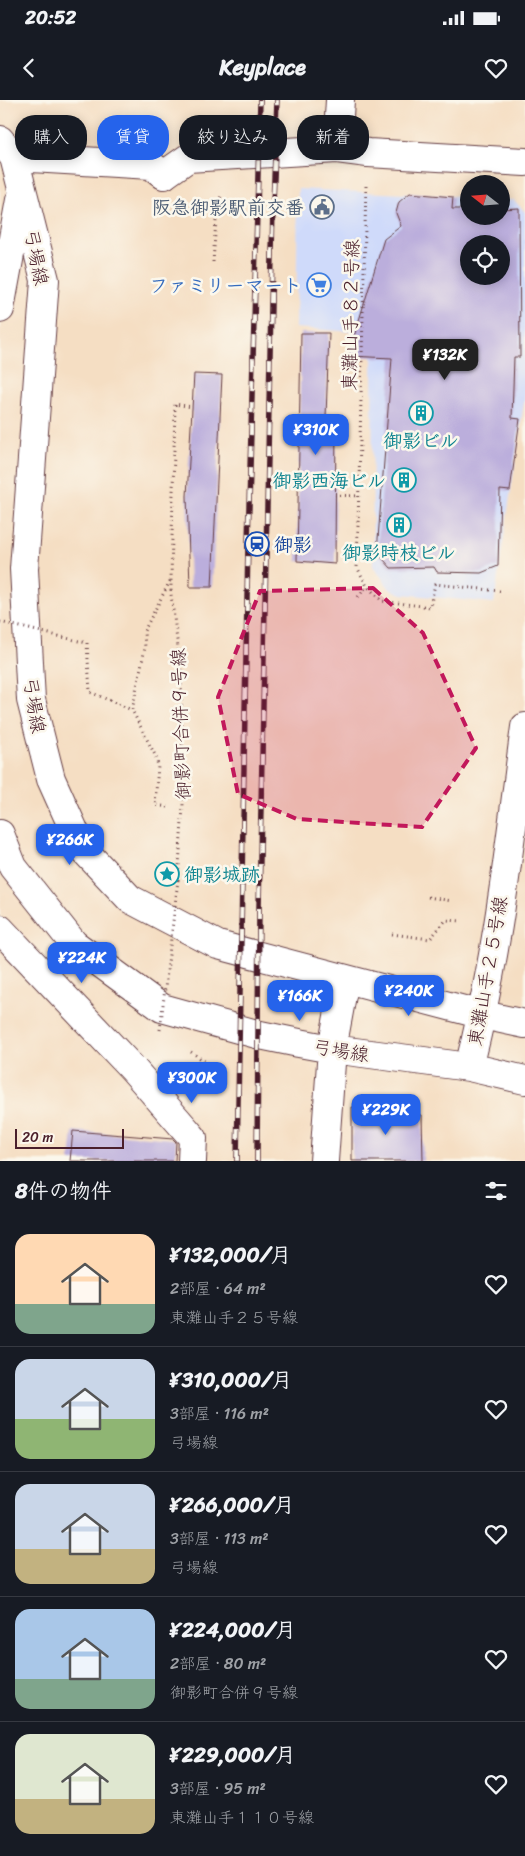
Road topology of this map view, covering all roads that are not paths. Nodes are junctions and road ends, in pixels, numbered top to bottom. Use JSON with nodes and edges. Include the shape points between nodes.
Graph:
{"nodes":[{"id":1,"x":340,"y":100,"type":"edge"},
{"id":2,"x":339,"y":115,"type":"edge"},
{"id":3,"x":7,"y":148,"type":"edge"},
{"id":4,"x":297,"y":151,"type":"edge"},
{"id":5,"x":369,"y":153,"type":"edge"},
{"id":6,"x":525,"y":162,"type":"edge"},
{"id":7,"x":22,"y":191,"type":"junction"},
{"id":8,"x":0,"y":309,"type":"edge"},
{"id":9,"x":525,"y":726,"type":"edge"},
{"id":10,"x":0,"y":834,"type":"edge"},
{"id":11,"x":518,"y":837,"type":"edge"},
{"id":12,"x":0,"y":929,"type":"edge"},
{"id":13,"x":345,"y":978,"type":"junction"},
{"id":14,"x":483,"y":1015,"type":"junction"},
{"id":15,"x":525,"y":1024,"type":"edge"},
{"id":16,"x":332,"y":1049,"type":"junction"},
{"id":17,"x":469,"y":1068,"type":"junction"},
{"id":18,"x":525,"y":1080,"type":"edge"},
{"id":19,"x":192,"y":1161,"type":"edge"},
{"id":20,"x":324,"y":1161,"type":"edge"}],
"edges":[{"from":1,"to":2,"type":"street"},
{"from":3,"to":4,"type":"street","via":[[151,165],[164,175],[188,158]]},
{"from":3,"to":7,"type":"street"},
{"from":5,"to":6,"type":"street"},
{"from":7,"to":8,"type":"street","name":"弓場線"},
{"from":7,"to":13,"type":"street","name":"弓場線","via":[[45,280],[24,569],[31,700],[50,779],[82,848],[130,899],[218,945]]},
{"from":9,"to":11,"type":"street","name":"東灘山手２５号線"},
{"from":10,"to":16,"type":"street","name":"弓場線","via":[[13,867],[74,944],[162,1008],[260,1035]]},
{"from":11,"to":14,"type":"street","name":"東灘山手２５号線"},
{"from":12,"to":19,"type":"street","via":[[188,1131],[193,1138]]},
{"from":13,"to":14,"type":"street","name":"弓場線"},
{"from":13,"to":16,"type":"street"},
{"from":14,"to":15,"type":"street","name":"弓場線"},
{"from":14,"to":17,"type":"street","name":"東灘山手２５号線"},
{"from":16,"to":17,"type":"street","name":"弓場線"},
{"from":16,"to":20,"type":"street"},
{"from":17,"to":18,"type":"street","name":"弓場線"}]}
